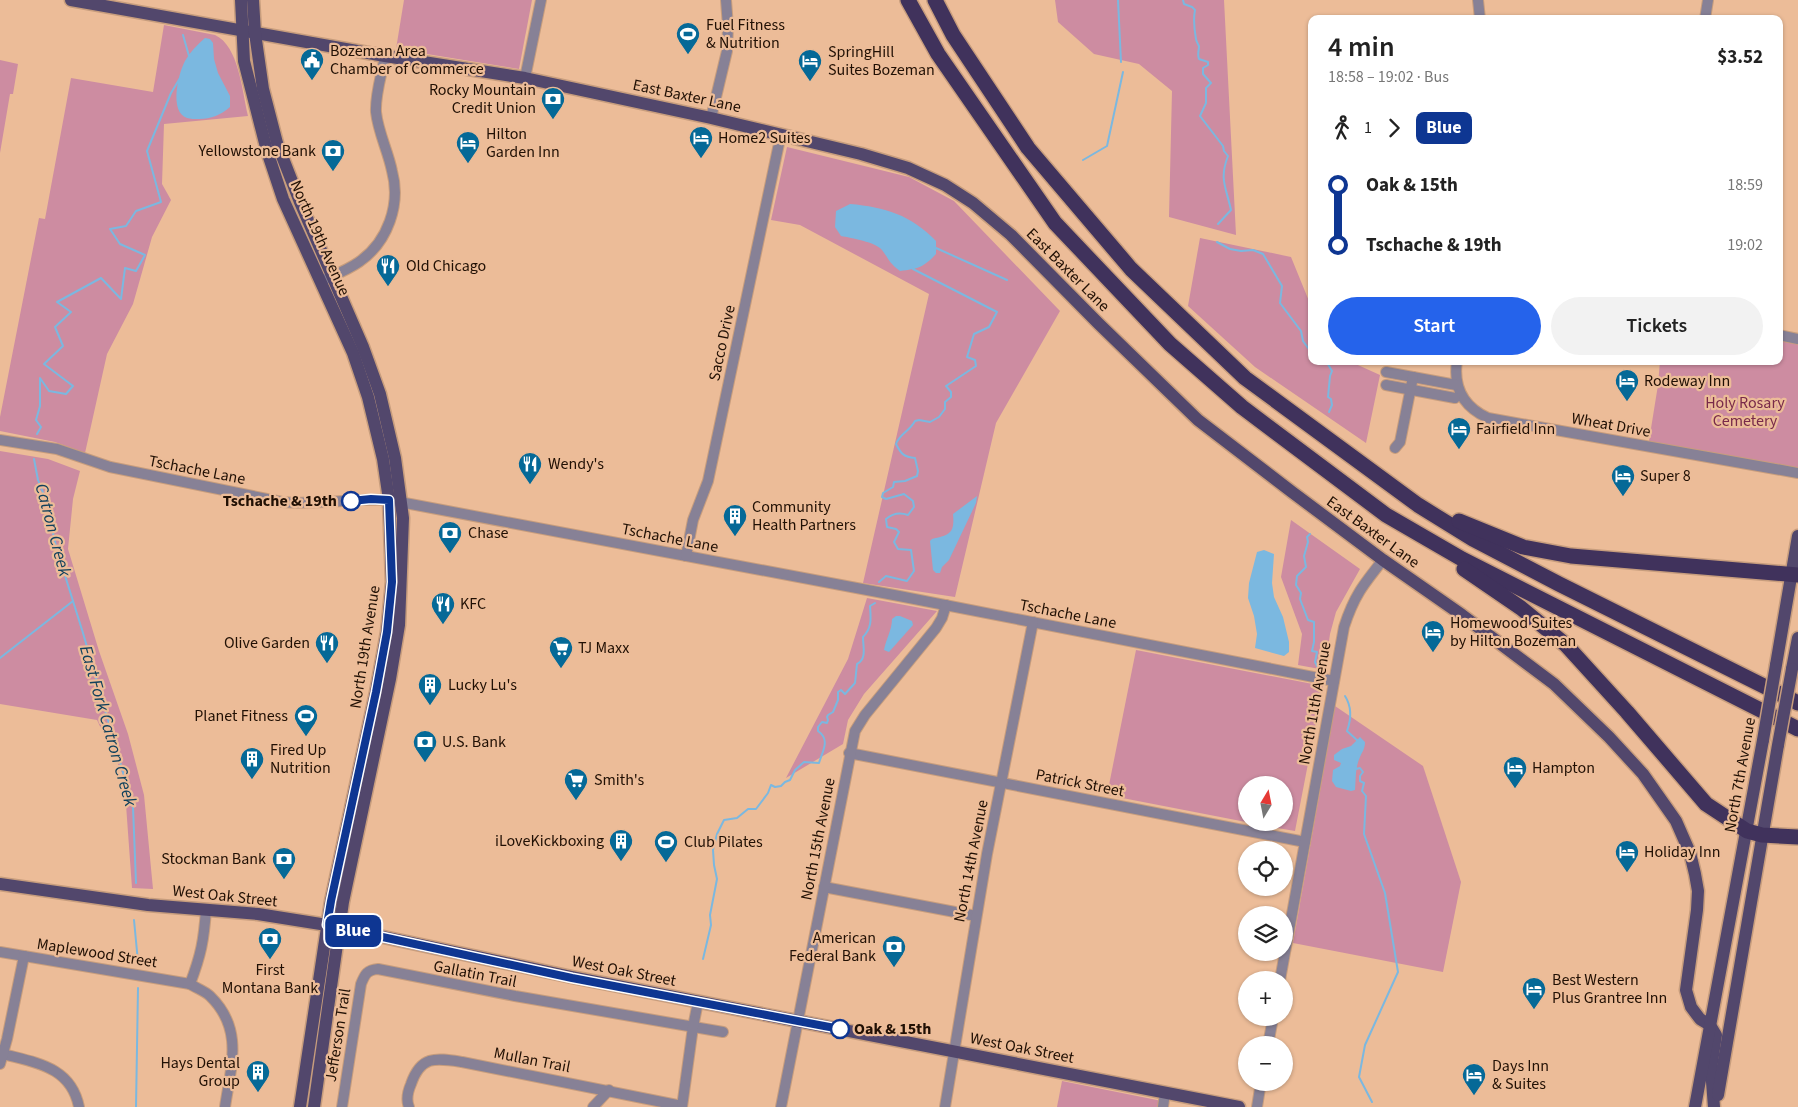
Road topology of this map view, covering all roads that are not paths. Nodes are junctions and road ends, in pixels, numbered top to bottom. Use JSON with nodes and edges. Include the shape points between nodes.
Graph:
{"nodes":[{"id":1,"x":71,"y":0,"type":"edge"},
{"id":2,"x":241,"y":0,"type":"edge"},
{"id":3,"x":253,"y":0,"type":"edge"},
{"id":4,"x":541,"y":0,"type":"edge"},
{"id":5,"x":726,"y":0,"type":"edge"},
{"id":6,"x":908,"y":0,"type":"edge"},
{"id":7,"x":934,"y":0,"type":"edge"},
{"id":8,"x":1478,"y":0,"type":"edge"},
{"id":9,"x":1708,"y":0,"type":"edge"},
{"id":10,"x":1480,"y":15,"type":"edge"},
{"id":11,"x":1706,"y":15,"type":"edge"},
{"id":12,"x":242,"y":30,"type":"junction"},
{"id":13,"x":255,"y":33,"type":"junction"},
{"id":14,"x":385,"y":56,"type":"junction"},
{"id":15,"x":525,"y":78,"type":"junction"},
{"id":16,"x":711,"y":118,"type":"junction"},
{"id":17,"x":781,"y":134,"type":"junction"},
{"id":18,"x":332,"y":276,"type":"junction"},
{"id":19,"x":320,"y":282,"type":"junction"},
{"id":20,"x":1783,"y":336,"type":"edge"},
{"id":21,"x":1798,"y":339,"type":"edge"},
{"id":22,"x":1456,"y":365,"type":"edge"},
{"id":23,"x":1386,"y":372,"type":"dead end"},
{"id":24,"x":1412,"y":377,"type":"junction"},
{"id":25,"x":1386,"y":384,"type":"dead end"},
{"id":26,"x":1456,"y":385,"type":"junction"},
{"id":27,"x":1410,"y":389,"type":"junction"},
{"id":28,"x":1455,"y":398,"type":"dead end"},
{"id":29,"x":0,"y":440,"type":"edge"},
{"id":30,"x":1394,"y":448,"type":"dead end"},
{"id":31,"x":1364,"y":466,"type":"junction"},
{"id":32,"x":1798,"y":473,"type":"edge"},
{"id":33,"x":396,"y":502,"type":"junction"},
{"id":34,"x":1386,"y":515,"type":"junction"},
{"id":35,"x":1798,"y":536,"type":"edge"},
{"id":36,"x":686,"y":556,"type":"junction"},
{"id":37,"x":1383,"y":560,"type":"junction"},
{"id":38,"x":1795,"y":574,"type":"edge"},
{"id":39,"x":946,"y":605,"type":"junction"},
{"id":40,"x":1033,"y":622,"type":"junction"},
{"id":41,"x":1798,"y":638,"type":"edge"},
{"id":42,"x":1334,"y":681,"type":"junction"},
{"id":43,"x":1798,"y":702,"type":"edge"},
{"id":44,"x":1798,"y":729,"type":"edge"},
{"id":45,"x":849,"y":753,"type":"junction"},
{"id":46,"x":1001,"y":783,"type":"junction"},
{"id":47,"x":1747,"y":831,"type":"junction"},
{"id":48,"x":1762,"y":835,"type":"junction"},
{"id":49,"x":1798,"y":837,"type":"edge"},
{"id":50,"x":1305,"y":842,"type":"junction"},
{"id":51,"x":0,"y":884,"type":"edge"},
{"id":52,"x":824,"y":886,"type":"junction"},
{"id":53,"x":206,"y":909,"type":"junction"},
{"id":54,"x":976,"y":916,"type":"junction"},
{"id":55,"x":1730,"y":919,"type":"junction"},
{"id":56,"x":327,"y":925,"type":"junction"},
{"id":57,"x":341,"y":928,"type":"junction"},
{"id":58,"x":0,"y":952,"type":"edge"},
{"id":59,"x":24,"y":956,"type":"junction"},
{"id":60,"x":370,"y":970,"type":"joint"},
{"id":61,"x":1282,"y":971,"type":"edge"},
{"id":62,"x":190,"y":984,"type":"junction"},
{"id":63,"x":698,"y":1002,"type":"junction"},
{"id":64,"x":798,"y":1021,"type":"junction"},
{"id":65,"x":1710,"y":1025,"type":"junction"},
{"id":66,"x":693,"y":1027,"type":"junction"},
{"id":67,"x":1729,"y":1031,"type":"junction"},
{"id":68,"x":723,"y":1032,"type":"dead end"},
{"id":69,"x":954,"y":1051,"type":"junction"},
{"id":70,"x":1,"y":1059,"type":"edge"},
{"id":71,"x":609,"y":1090,"type":"junction"},
{"id":72,"x":1260,"y":1091,"type":"edge"},
{"id":73,"x":1166,"y":1093,"type":"junction"},
{"id":74,"x":79,"y":1107,"type":"edge"},
{"id":75,"x":225,"y":1107,"type":"edge"},
{"id":76,"x":300,"y":1107,"type":"edge"},
{"id":77,"x":314,"y":1107,"type":"edge"},
{"id":78,"x":342,"y":1107,"type":"edge"},
{"id":79,"x":409,"y":1107,"type":"edge"},
{"id":80,"x":594,"y":1107,"type":"edge"},
{"id":81,"x":682,"y":1107,"type":"edge"},
{"id":82,"x":780,"y":1107,"type":"edge"},
{"id":83,"x":944,"y":1107,"type":"edge"},
{"id":84,"x":1163,"y":1107,"type":"edge"},
{"id":85,"x":1239,"y":1107,"type":"edge"},
{"id":86,"x":1257,"y":1107,"type":"edge"},
{"id":87,"x":1695,"y":1107,"type":"edge"},
{"id":88,"x":1715,"y":1107,"type":"edge"}],
"edges":[{"from":1,"to":12,"type":"main road","name":"East Baxter Lane"},
{"from":2,"to":12,"type":"main road","name":"North 19th Avenue"},
{"from":3,"to":13,"type":"main road","name":"North 19th Avenue"},
{"from":4,"to":15,"type":"street"},
{"from":5,"to":16,"type":"street","via":[[728,51]]},
{"from":6,"to":34,"type":"highway","via":[[938,54],[1055,223],[1170,344],[1242,407]]},
{"from":7,"to":31,"type":"highway","via":[[953,35],[1028,148],[1131,269],[1245,378]]},
{"from":8,"to":10,"type":"street"},
{"from":9,"to":11,"type":"street"},
{"from":12,"to":13,"type":"main road","name":"East Baxter Lane"},
{"from":12,"to":19,"type":"main road","name":"North 19th Avenue","via":[[244,61],[266,151],[283,199]]},
{"from":13,"to":14,"type":"main road","name":"East Baxter Lane"},
{"from":13,"to":18,"type":"main road","name":"North 19th Avenue","via":[[263,90],[277,143]]},
{"from":14,"to":15,"type":"main road","name":"East Baxter Lane"},
{"from":14,"to":18,"type":"street","via":[[376,111],[396,191],[392,214],[382,237],[368,254],[354,266]]},
{"from":15,"to":16,"type":"main road","name":"East Baxter Lane"},
{"from":16,"to":17,"type":"main road","name":"East Baxter Lane"},
{"from":17,"to":36,"type":"street","name":"Sacco Drive","via":[[708,481]]},
{"from":17,"to":37,"type":"main road","name":"East Baxter Lane","via":[[908,168],[945,185],[973,203],[1011,235],[1198,420]]},
{"from":18,"to":19,"type":"street"},
{"from":18,"to":33,"type":"main road","name":"North 19th Avenue","via":[[380,394],[395,458]]},
{"from":19,"to":33,"type":"main road","name":"North 19th Avenue","via":[[353,353]]},
{"from":20,"to":21,"type":"street"},
{"from":22,"to":26,"type":"street"},
{"from":23,"to":24,"type":"street"},
{"from":24,"to":26,"type":"street"},
{"from":24,"to":27,"type":"street"},
{"from":25,"to":27,"type":"street"},
{"from":26,"to":32,"type":"street","name":"Wheat Drive","via":[[1467,404],[1488,418]]},
{"from":27,"to":28,"type":"street"},
{"from":27,"to":30,"type":"street","via":[[1400,442]]},
{"from":29,"to":33,"type":"street","name":"Tschache Lane","via":[[57,449],[110,467],[282,502],[300,504],[371,499]]},
{"from":31,"to":38,"type":"highway","via":[[1460,522],[1522,547],[1571,556]]},
{"from":31,"to":43,"type":"highway","via":[[1473,539]]},
{"from":33,"to":36,"type":"street","name":"Tschache Lane"},
{"from":33,"to":56,"type":"main road","name":"North 19th Avenue","via":[[387,632]]},
{"from":33,"to":57,"type":"main road","name":"North 19th Avenue","via":[[402,565],[399,625],[343,902]]},
{"from":34,"to":44,"type":"highway","via":[[1462,559]]},
{"from":34,"to":47,"type":"highway","via":[[1521,608],[1566,645],[1706,804]]},
{"from":35,"to":38,"type":"main road","name":"North 7th Avenue"},
{"from":36,"to":39,"type":"street","name":"Tschache Lane"},
{"from":37,"to":42,"type":"street","name":"North 11th Avenue","via":[[1353,601],[1344,627]]},
{"from":37,"to":65,"type":"main road","name":"East Baxter Lane","via":[[1554,684],[1643,774],[1676,821],[1690,853],[1698,891],[1686,982],[1691,1007],[1700,1019]]},
{"from":38,"to":47,"type":"main road","name":"North 7th Avenue","bridge":true},
{"from":39,"to":40,"type":"street","name":"Tschache Lane"},
{"from":39,"to":45,"type":"street","name":"North 15th Avenue","via":[[936,628],[860,723]]},
{"from":40,"to":42,"type":"street","name":"Tschache Lane"},
{"from":40,"to":46,"type":"street","name":"North 14th Avenue"},
{"from":41,"to":48,"type":"main road","name":"North 7th Avenue","bridge":true},
{"from":42,"to":50,"type":"street","name":"North 11th Avenue"},
{"from":45,"to":46,"type":"street","name":"Patrick Street"},
{"from":45,"to":52,"type":"street","name":"North 15th Avenue"},
{"from":46,"to":50,"type":"street","name":"Patrick Street"},
{"from":46,"to":54,"type":"street","name":"North 14th Avenue"},
{"from":47,"to":48,"type":"highway"},
{"from":47,"to":55,"type":"main road","name":"North 7th Avenue"},
{"from":48,"to":49,"type":"highway"},
{"from":48,"to":67,"type":"main road","name":"North 7th Avenue"},
{"from":50,"to":61,"type":"street","name":"North 11th Avenue"},
{"from":51,"to":53,"type":"main road","name":"West Oak Street","via":[[148,905]]},
{"from":52,"to":54,"type":"street"},
{"from":52,"to":64,"type":"street","name":"North 15th Avenue"},
{"from":53,"to":56,"type":"main road","name":"West Oak Street"},
{"from":53,"to":62,"type":"street","via":[[200,959]]},
{"from":54,"to":69,"type":"street","name":"North 14th Avenue"},
{"from":55,"to":65,"type":"main road","name":"North 7th Avenue"},
{"from":55,"to":67,"type":"main road","via":[[1730,953],[1720,1013],[1721,1023]]},
{"from":56,"to":57,"type":"main road","name":"West Oak Street"},
{"from":56,"to":76,"type":"main road","name":"North 19th Avenue"},
{"from":57,"to":63,"type":"main road","name":"West Oak Street"},
{"from":57,"to":77,"type":"main road","name":"North 19th Avenue"},
{"from":58,"to":59,"type":"street","name":"Maplewood Street"},
{"from":59,"to":62,"type":"street","name":"Maplewood Street"},
{"from":59,"to":70,"type":"street"},
{"from":60,"to":66,"type":"street","name":"Gallatin Trail"},
{"from":60,"to":78,"type":"street","name":"Jefferson Trail","via":[[361,984]]},
{"from":62,"to":75,"type":"street","via":[[209,996],[227,1019],[232,1034]]},
{"from":63,"to":64,"type":"main road","name":"West Oak Street"},
{"from":63,"to":66,"type":"street"},
{"from":64,"to":69,"type":"main road","name":"West Oak Street"},
{"from":64,"to":82,"type":"street","name":"North 15th Avenue"},
{"from":65,"to":87,"type":"main road","name":"North 7th Avenue"},
{"from":65,"to":88,"type":"main road","via":[[1716,1035],[1711,1068]]},
{"from":66,"to":68,"type":"street","name":"Gallatin Trail"},
{"from":66,"to":81,"type":"street"},
{"from":67,"to":88,"type":"main road","name":"North 7th Avenue"},
{"from":69,"to":73,"type":"main road","name":"West Oak Street"},
{"from":69,"to":83,"type":"street","name":"North 14th Avenue"},
{"from":70,"to":74,"type":"street","via":[[40,1064],[56,1071],[73,1088]]},
{"from":71,"to":79,"type":"street","name":"Mullan Trail","via":[[433,1059],[425,1062],[415,1073],[409,1090]]},
{"from":71,"to":80,"type":"street"},
{"from":71,"to":81,"type":"street","name":"Mullan Trail"},
{"from":72,"to":86,"type":"street"},
{"from":73,"to":84,"type":"street"},
{"from":73,"to":85,"type":"main road","name":"West Oak Street"}]}
